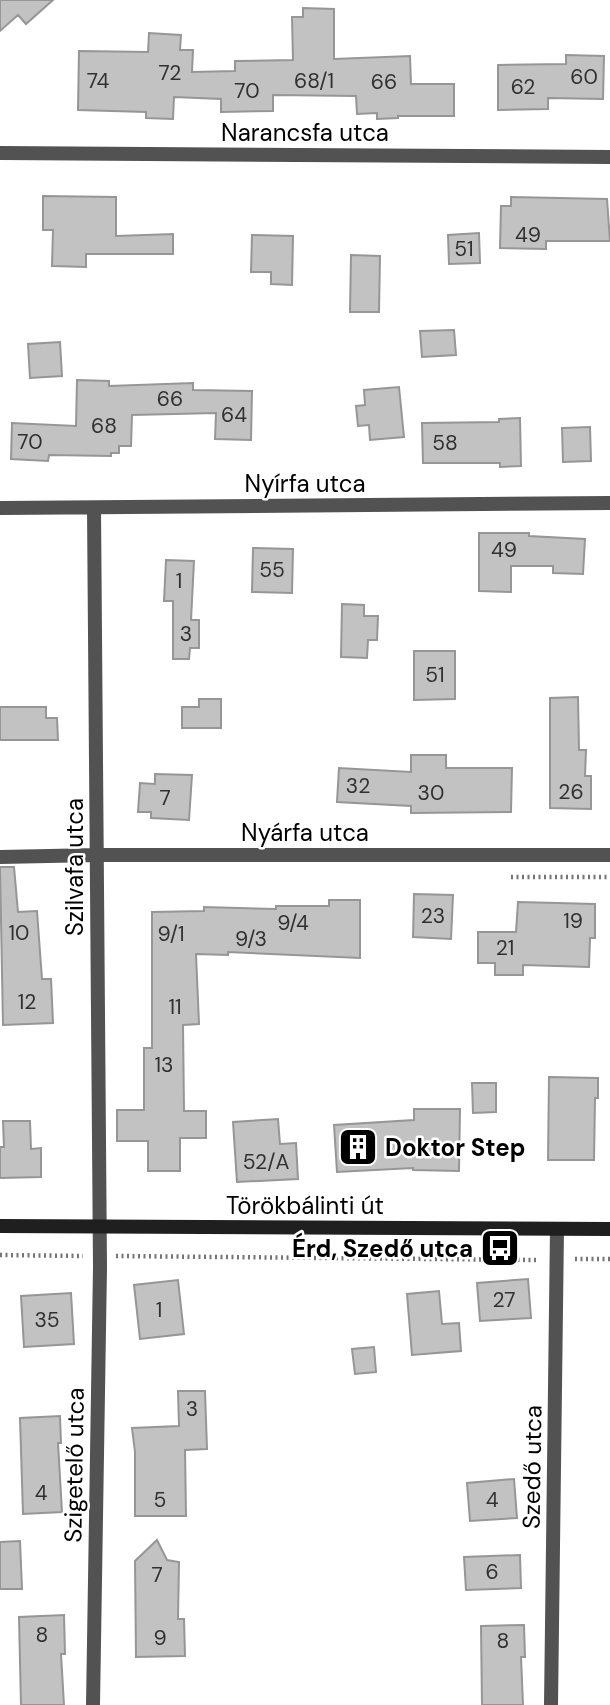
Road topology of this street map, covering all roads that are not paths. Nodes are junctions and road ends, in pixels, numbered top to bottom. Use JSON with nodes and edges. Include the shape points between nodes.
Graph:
{"nodes":[{"id":1,"x":0,"y":153,"type":"edge"},
{"id":2,"x":610,"y":157,"type":"edge"},
{"id":3,"x":610,"y":503,"type":"edge"},
{"id":4,"x":0,"y":508,"type":"edge"},
{"id":5,"x":94,"y":508,"type":"junction"},
{"id":6,"x":97,"y":855,"type":"junction"},
{"id":7,"x":610,"y":855,"type":"edge"},
{"id":8,"x":0,"y":857,"type":"edge"},
{"id":9,"x":0,"y":1226,"type":"edge"},
{"id":10,"x":100,"y":1226,"type":"junction"},
{"id":11,"x":557,"y":1229,"type":"junction"},
{"id":12,"x":610,"y":1229,"type":"edge"},
{"id":13,"x":93,"y":1705,"type":"edge"},
{"id":14,"x":551,"y":1705,"type":"edge"}],
"edges":[{"from":1,"to":2,"type":"street","name":"Narancsfa utca"},
{"from":3,"to":5,"type":"street","name":"Nyírfa utca"},
{"from":4,"to":5,"type":"street","name":"Nyírfa utca"},
{"from":5,"to":6,"type":"street","name":"Szilvafa utca"},
{"from":6,"to":7,"type":"street","name":"Nyárfa utca"},
{"from":6,"to":8,"type":"street","name":"Nyárfa utca"},
{"from":6,"to":10,"type":"street","name":"Szilvafa utca"},
{"from":9,"to":10,"type":"main road","name":"Törökbálinti út"},
{"from":10,"to":11,"type":"main road","name":"Törökbálinti út"},
{"from":10,"to":13,"type":"street","name":"Szigetelő utca"},
{"from":11,"to":12,"type":"main road","name":"Törökbálinti út"},
{"from":11,"to":14,"type":"street","name":"Szedő utca"}]}
